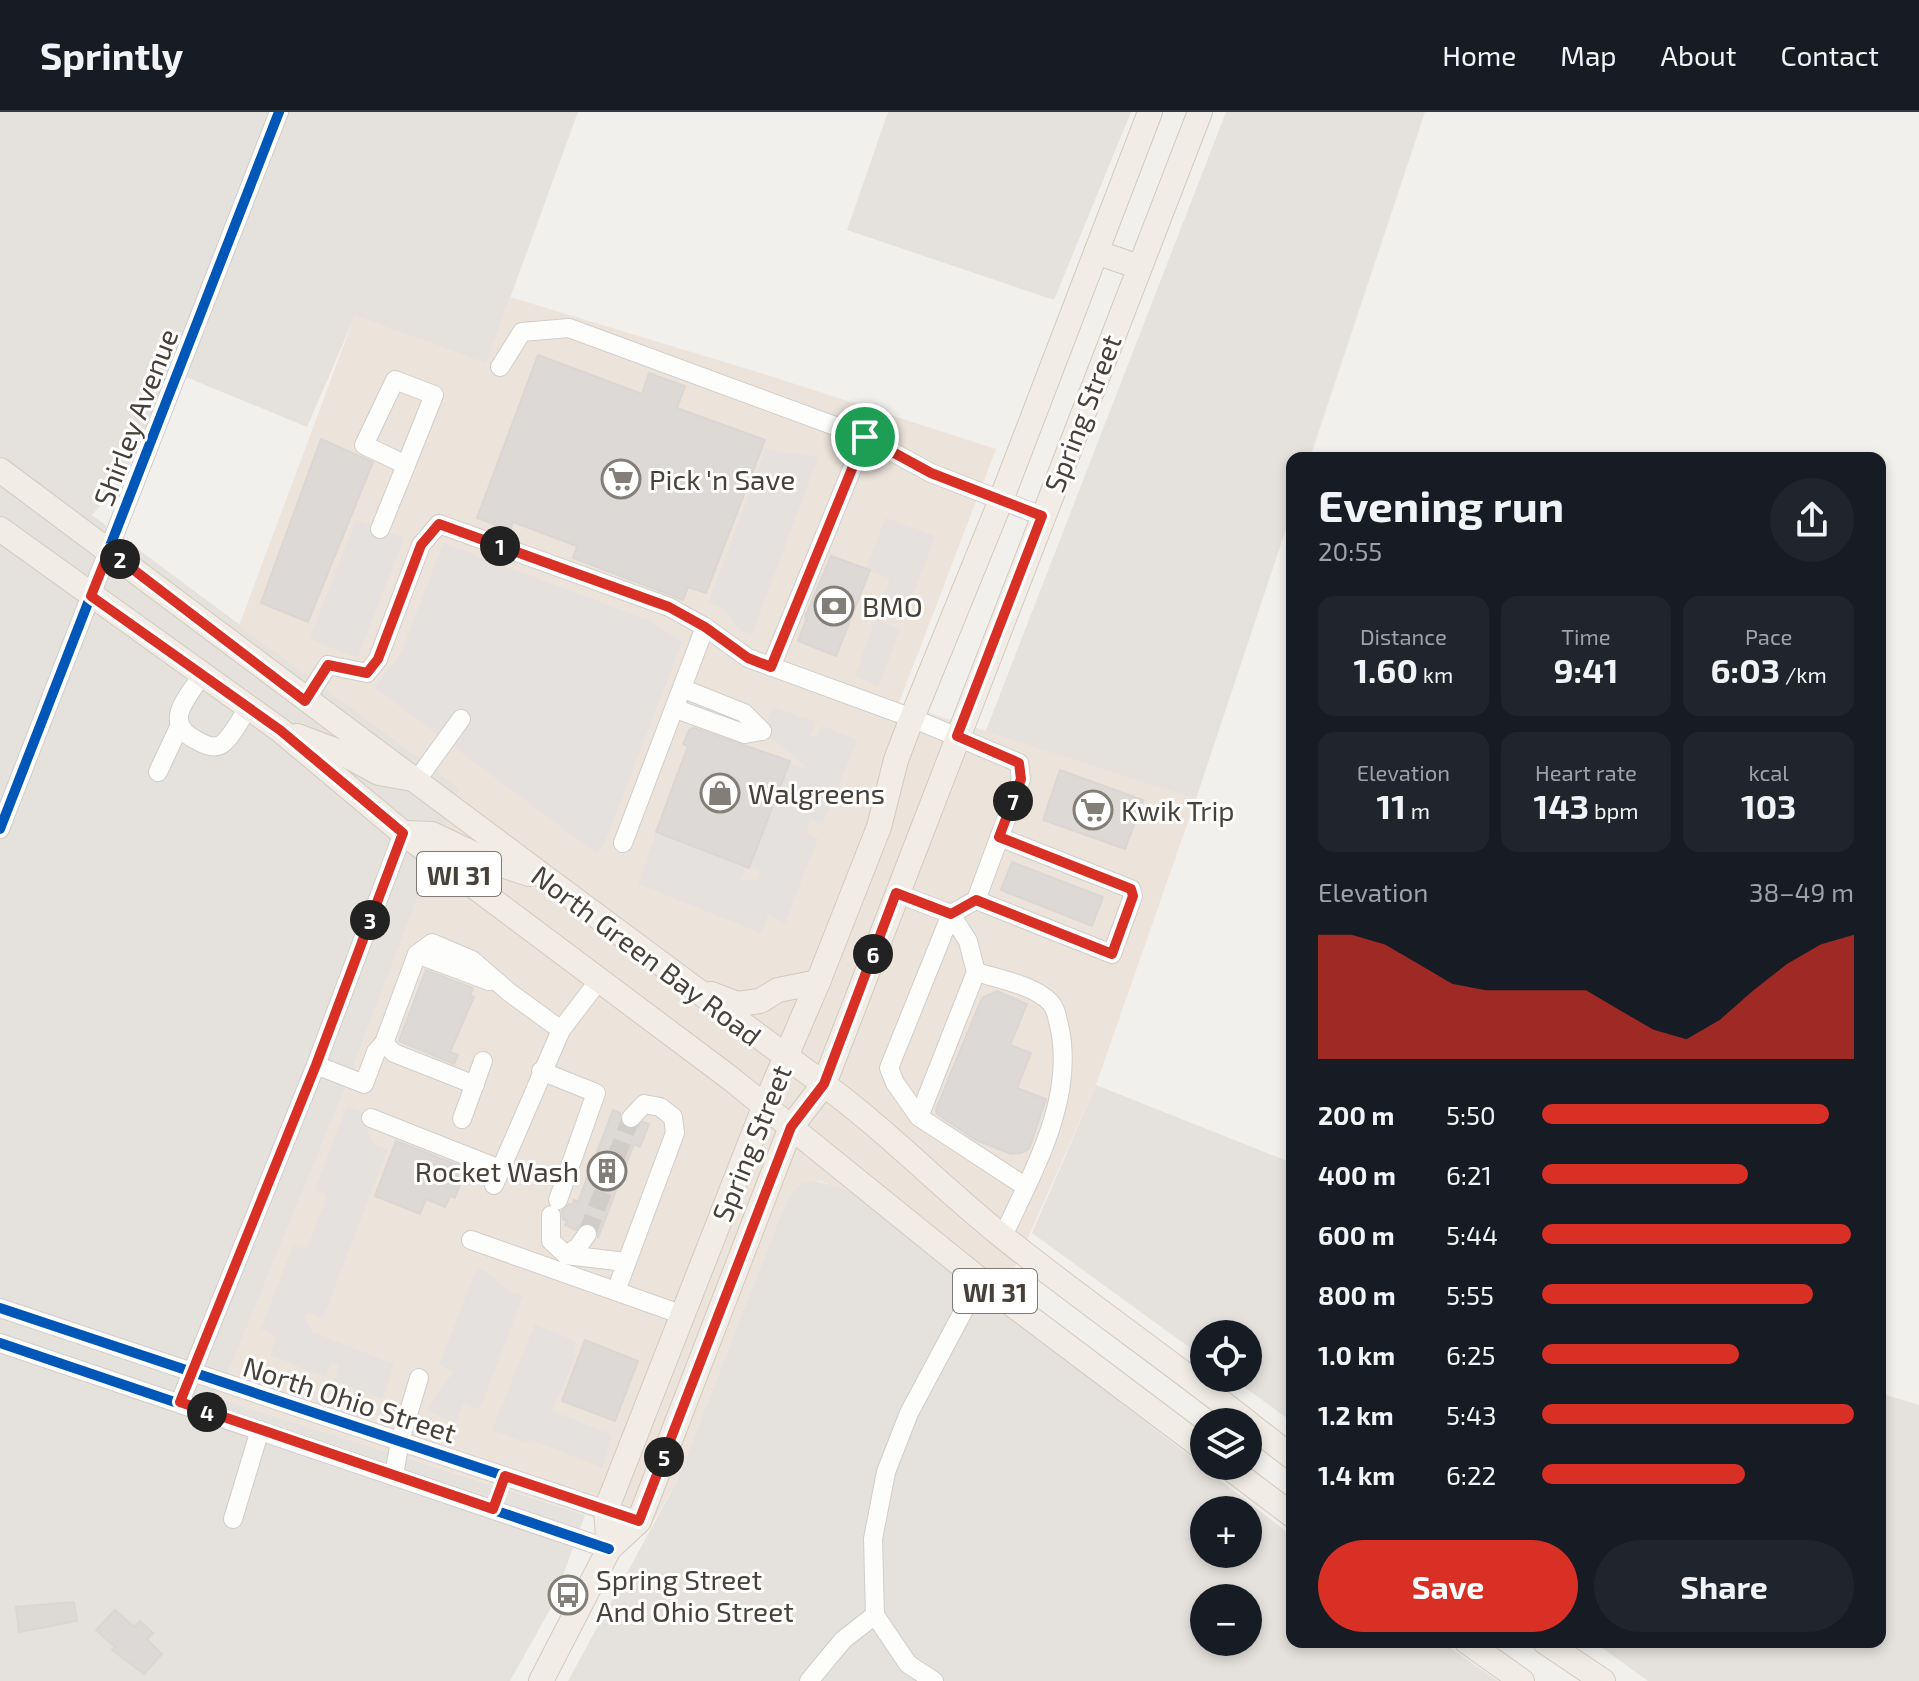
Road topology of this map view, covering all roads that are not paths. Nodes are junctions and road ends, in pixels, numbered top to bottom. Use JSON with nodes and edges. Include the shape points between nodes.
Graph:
{"nodes":[{"id":1,"x":279,"y":112,"type":"edge"},
{"id":2,"x":1150,"y":112,"type":"edge"},
{"id":3,"x":1200,"y":112,"type":"edge"},
{"id":4,"x":1096,"y":252,"type":"junction"},
{"id":5,"x":1139,"y":267,"type":"junction"},
{"id":6,"x":500,"y":367,"type":"dead end"},
{"id":7,"x":865,"y":437,"type":"junction"},
{"id":8,"x":406,"y":465,"type":"junction"},
{"id":9,"x":0,"y":470,"type":"edge"},
{"id":10,"x":1001,"y":500,"type":"junction"},
{"id":11,"x":1042,"y":516,"type":"junction"},
{"id":12,"x":0,"y":529,"type":"edge"},
{"id":13,"x":380,"y":529,"type":"dead end"},
{"id":14,"x":109,"y":551,"type":"junction"},
{"id":15,"x":91,"y":596,"type":"junction"},
{"id":16,"x":705,"y":627,"type":"junction"},
{"id":17,"x":771,"y":667,"type":"junction"},
{"id":18,"x":202,"y":675,"type":"junction"},
{"id":19,"x":684,"y":689,"type":"junction"},
{"id":20,"x":305,"y":701,"type":"junction"},
{"id":21,"x":248,"y":708,"type":"junction"},
{"id":22,"x":676,"y":709,"type":"junction"},
{"id":23,"x":912,"y":718,"type":"junction"},
{"id":24,"x":461,"y":719,"type":"dead end"},
{"id":25,"x":179,"y":727,"type":"junction"},
{"id":26,"x":280,"y":730,"type":"junction"},
{"id":27,"x":957,"y":736,"type":"junction"},
{"id":28,"x":158,"y":772,"type":"dead end"},
{"id":29,"x":417,"y":780,"type":"junction"},
{"id":30,"x":0,"y":829,"type":"edge"},
{"id":31,"x":403,"y":833,"type":"junction"},
{"id":32,"x":999,"y":837,"type":"junction"},
{"id":33,"x":623,"y":843,"type":"dead end"},
{"id":34,"x":546,"y":880,"type":"junction"},
{"id":35,"x":896,"y":893,"type":"junction"},
{"id":36,"x":976,"y":900,"type":"junction"},
{"id":37,"x":951,"y":914,"type":"junction"},
{"id":38,"x":976,"y":972,"type":"junction"},
{"id":39,"x":600,"y":979,"type":"junction"},
{"id":40,"x":818,"y":982,"type":"junction"},
{"id":41,"x":695,"y":988,"type":"junction"},
{"id":42,"x":561,"y":1030,"type":"junction"},
{"id":43,"x":384,"y":1043,"type":"junction"},
{"id":44,"x":786,"y":1058,"type":"junction"},
{"id":45,"x":483,"y":1061,"type":"dead end"},
{"id":46,"x":316,"y":1065,"type":"junction"},
{"id":47,"x":541,"y":1071,"type":"junction"},
{"id":48,"x":824,"y":1084,"type":"junction"},
{"id":49,"x":475,"y":1085,"type":"junction"},
{"id":50,"x":765,"y":1105,"type":"junction"},
{"id":51,"x":919,"y":1117,"type":"junction"},
{"id":52,"x":371,"y":1118,"type":"dead end"},
{"id":53,"x":631,"y":1118,"type":"dead end"},
{"id":54,"x":462,"y":1119,"type":"dead end"},
{"id":55,"x":791,"y":1127,"type":"junction"},
{"id":56,"x":1026,"y":1187,"type":"junction"},
{"id":57,"x":587,"y":1234,"type":"tunnel mouth"},
{"id":58,"x":1003,"y":1236,"type":"junction"},
{"id":59,"x":471,"y":1240,"type":"dead end"},
{"id":60,"x":566,"y":1255,"type":"junction"},
{"id":61,"x":626,"y":1262,"type":"junction"},
{"id":62,"x":980,"y":1280,"type":"junction"},
{"id":63,"x":616,"y":1291,"type":"junction"},
{"id":64,"x":0,"y":1308,"type":"edge"},
{"id":65,"x":683,"y":1315,"type":"junction"},
{"id":66,"x":0,"y":1343,"type":"edge"},
{"id":67,"x":192,"y":1371,"type":"junction"},
{"id":68,"x":419,"y":1378,"type":"dead end"},
{"id":69,"x":180,"y":1402,"type":"junction"},
{"id":70,"x":1230,"y":1408,"type":"edge"},
{"id":71,"x":260,"y":1430,"type":"junction"},
{"id":72,"x":1262,"y":1433,"type":"edge"},
{"id":73,"x":1190,"y":1438,"type":"edge"},
{"id":74,"x":400,"y":1441,"type":"junction"},
{"id":75,"x":1286,"y":1452,"type":"edge"},
{"id":76,"x":394,"y":1475,"type":"junction"},
{"id":77,"x":505,"y":1476,"type":"junction"},
{"id":78,"x":1246,"y":1480,"type":"edge"},
{"id":79,"x":493,"y":1509,"type":"junction"},
{"id":80,"x":606,"y":1510,"type":"junction"},
{"id":81,"x":1286,"y":1510,"type":"edge"},
{"id":82,"x":233,"y":1519,"type":"dead end"},
{"id":83,"x":639,"y":1521,"type":"junction"},
{"id":84,"x":609,"y":1549,"type":"junction"},
{"id":85,"x":875,"y":1615,"type":"junction"},
{"id":86,"x":1475,"y":1648,"type":"edge"},
{"id":87,"x":1554,"y":1648,"type":"edge"},
{"id":88,"x":541,"y":1681,"type":"edge"},
{"id":89,"x":809,"y":1681,"type":"edge"},
{"id":90,"x":934,"y":1681,"type":"edge"},
{"id":91,"x":1522,"y":1681,"type":"edge"},
{"id":92,"x":1603,"y":1681,"type":"edge"}],
"edges":[{"from":1,"to":14,"type":"street","name":"Shirley Avenue"},
{"from":2,"to":4,"type":"main road","name":"Spring Street"},
{"from":3,"to":5,"type":"main road","name":"Spring Street"},
{"from":4,"to":5,"type":"main road"},
{"from":4,"to":10,"type":"main road","name":"Spring Street"},
{"from":5,"to":11,"type":"main road","name":"Spring Street"},
{"from":6,"to":7,"type":"street","via":[[522,332],[569,328]]},
{"from":7,"to":10,"type":"street","via":[[931,473]]},
{"from":7,"to":17,"type":"street"},
{"from":8,"to":8,"type":"street","via":[[364,445],[395,380],[434,395]]},
{"from":8,"to":13,"type":"street"},
{"from":9,"to":14,"type":"main road","name":"North Green Bay Road","number":"WI 31"},
{"from":10,"to":11,"type":"street"},
{"from":10,"to":23,"type":"main road","name":"Spring Street"},
{"from":11,"to":27,"type":"main road","name":"Spring Street"},
{"from":12,"to":15,"type":"main road","name":"North Green Bay Road","number":"WI 31"},
{"from":14,"to":15,"type":"street","name":"Shirley Avenue"},
{"from":14,"to":20,"type":"main road","name":"North Green Bay Road","number":"WI 31"},
{"from":15,"to":18,"type":"main road","name":"North Green Bay Road","number":"WI 31"},
{"from":15,"to":30,"type":"street","name":"Shirley Avenue"},
{"from":16,"to":17,"type":"street","via":[[748,658]]},
{"from":16,"to":19,"type":"street"},
{"from":16,"to":20,"type":"street","via":[[669,607],[439,524],[421,545],[378,659],[367,673],[328,665]]},
{"from":17,"to":23,"type":"street"},
{"from":18,"to":21,"type":"main road","name":"North Green Bay Road","number":"WI 31"},
{"from":18,"to":25,"type":"street","via":[[181,708]]},
{"from":19,"to":22,"type":"street"},
{"from":19,"to":22,"type":"street","via":[[744,713],[762,731],[745,734]]},
{"from":20,"to":29,"type":"main road","name":"North Green Bay Road","number":"WI 31"},
{"from":21,"to":25,"type":"street","via":[[222,744],[212,747]]},
{"from":21,"to":26,"type":"main road","name":"North Green Bay Road","number":"WI 31"},
{"from":22,"to":33,"type":"street"},
{"from":23,"to":27,"type":"street"},
{"from":23,"to":40,"type":"main road","name":"Spring Street","via":[[879,827]]},
{"from":24,"to":29,"type":"street"},
{"from":25,"to":28,"type":"street"},
{"from":26,"to":29,"type":"main road","via":[[379,773]]},
{"from":26,"to":31,"type":"main road","name":"North Green Bay Road","number":"WI 31"},
{"from":27,"to":32,"type":"street","via":[[1019,763],[1021,779]]},
{"from":27,"to":35,"type":"main road","name":"Spring Street"},
{"from":29,"to":34,"type":"main road","name":"North Green Bay Road","number":"WI 31"},
{"from":31,"to":34,"type":"main road","via":[[432,834]]},
{"from":31,"to":39,"type":"main road","name":"North Green Bay Road","number":"WI 31"},
{"from":31,"to":46,"type":"street"},
{"from":32,"to":36,"type":"street"},
{"from":32,"to":36,"type":"street","via":[[1131,889],[1112,954]]},
{"from":34,"to":41,"type":"main road","name":"North Green Bay Road","number":"WI 31"},
{"from":35,"to":37,"type":"street"},
{"from":35,"to":48,"type":"main road","name":"Spring Street"},
{"from":36,"to":37,"type":"street"},
{"from":37,"to":38,"type":"street","via":[[968,941]]},
{"from":37,"to":51,"type":"street","via":[[889,1068]]},
{"from":38,"to":51,"type":"street"},
{"from":38,"to":56,"type":"street","via":[[1042,995],[1054,1005],[1058,1020],[1065,1071]]},
{"from":39,"to":42,"type":"street"},
{"from":39,"to":50,"type":"main road","name":"North Green Bay Road","number":"WI 31"},
{"from":40,"to":41,"type":"main road","via":[[737,1004]]},
{"from":40,"to":44,"type":"main road","name":"Spring Street"},
{"from":41,"to":44,"type":"main road","name":"North Green Bay Road","number":"WI 31"},
{"from":42,"to":43,"type":"street","via":[[506,999],[472,960],[432,943],[417,954]]},
{"from":42,"to":47,"type":"street"},
{"from":43,"to":46,"type":"street","via":[[364,1084]]},
{"from":43,"to":49,"type":"street","via":[[394,1053]]},
{"from":44,"to":48,"type":"main road","name":"North Green Bay Road","number":"WI 31"},
{"from":44,"to":50,"type":"main road","name":"Spring Street"},
{"from":45,"to":49,"type":"street"},
{"from":46,"to":67,"type":"street"},
{"from":47,"to":52,"type":"street","via":[[497,1177]]},
{"from":47,"to":60,"type":"street","via":[[596,1093],[554,1207],[551,1241]]},
{"from":48,"to":55,"type":"main road","name":"Spring Street"},
{"from":48,"to":58,"type":"main road","name":"North Green Bay Road","number":"WI 31"},
{"from":49,"to":54,"type":"street"},
{"from":50,"to":55,"type":"main road","name":"North Green Bay Road","number":"WI 31"},
{"from":50,"to":65,"type":"main road","name":"Spring Street"},
{"from":51,"to":56,"type":"street"},
{"from":53,"to":61,"type":"street","via":[[644,1104],[660,1107],[673,1117],[675,1133]]},
{"from":55,"to":62,"type":"main road","name":"North Green Bay Road","number":"WI 31"},
{"from":55,"to":83,"type":"main road","name":"Spring Street"},
{"from":56,"to":58,"type":"street"},
{"from":57,"to":60,"type":"street"},
{"from":58,"to":70,"type":"main road","name":"North Green Bay Road","number":"WI 31"},
{"from":59,"to":63,"type":"street"},
{"from":60,"to":61,"type":"street"},
{"from":61,"to":63,"type":"street"},
{"from":62,"to":73,"type":"main road","name":"North Green Bay Road","number":"WI 31"},
{"from":62,"to":85,"type":"street","via":[[909,1413],[886,1472],[873,1539]]},
{"from":63,"to":65,"type":"street"},
{"from":64,"to":67,"type":"street","name":"North Ohio Street"},
{"from":65,"to":80,"type":"main road","name":"Spring Street"},
{"from":66,"to":69,"type":"street","name":"North Ohio Street"},
{"from":67,"to":69,"type":"street"},
{"from":67,"to":74,"type":"street","name":"North Ohio Street"},
{"from":68,"to":74,"type":"street"},
{"from":69,"to":71,"type":"street","name":"North Ohio Street"},
{"from":71,"to":76,"type":"street","name":"North Ohio Street"},
{"from":71,"to":82,"type":"street"},
{"from":72,"to":75,"type":"main road","name":"North Green Bay Road","number":"WI 31"},
{"from":74,"to":76,"type":"street"},
{"from":74,"to":77,"type":"street","name":"North Ohio Street"},
{"from":76,"to":79,"type":"street","name":"North Ohio Street"},
{"from":77,"to":79,"type":"street"},
{"from":77,"to":80,"type":"street","name":"North Ohio Street"},
{"from":78,"to":81,"type":"main road"},
{"from":79,"to":84,"type":"street","name":"North Ohio Street"},
{"from":80,"to":83,"type":"street","name":"North Ohio Street"},
{"from":80,"to":84,"type":"main road","name":"Spring Street"},
{"from":83,"to":84,"type":"main road","name":"Spring Street"},
{"from":84,"to":88,"type":"main road","name":"Spring Street"},
{"from":85,"to":89,"type":"street","via":[[843,1640]]},
{"from":85,"to":90,"type":"street","via":[[908,1664]]},
{"from":86,"to":91,"type":"main road"},
{"from":87,"to":92,"type":"main road"}]}
